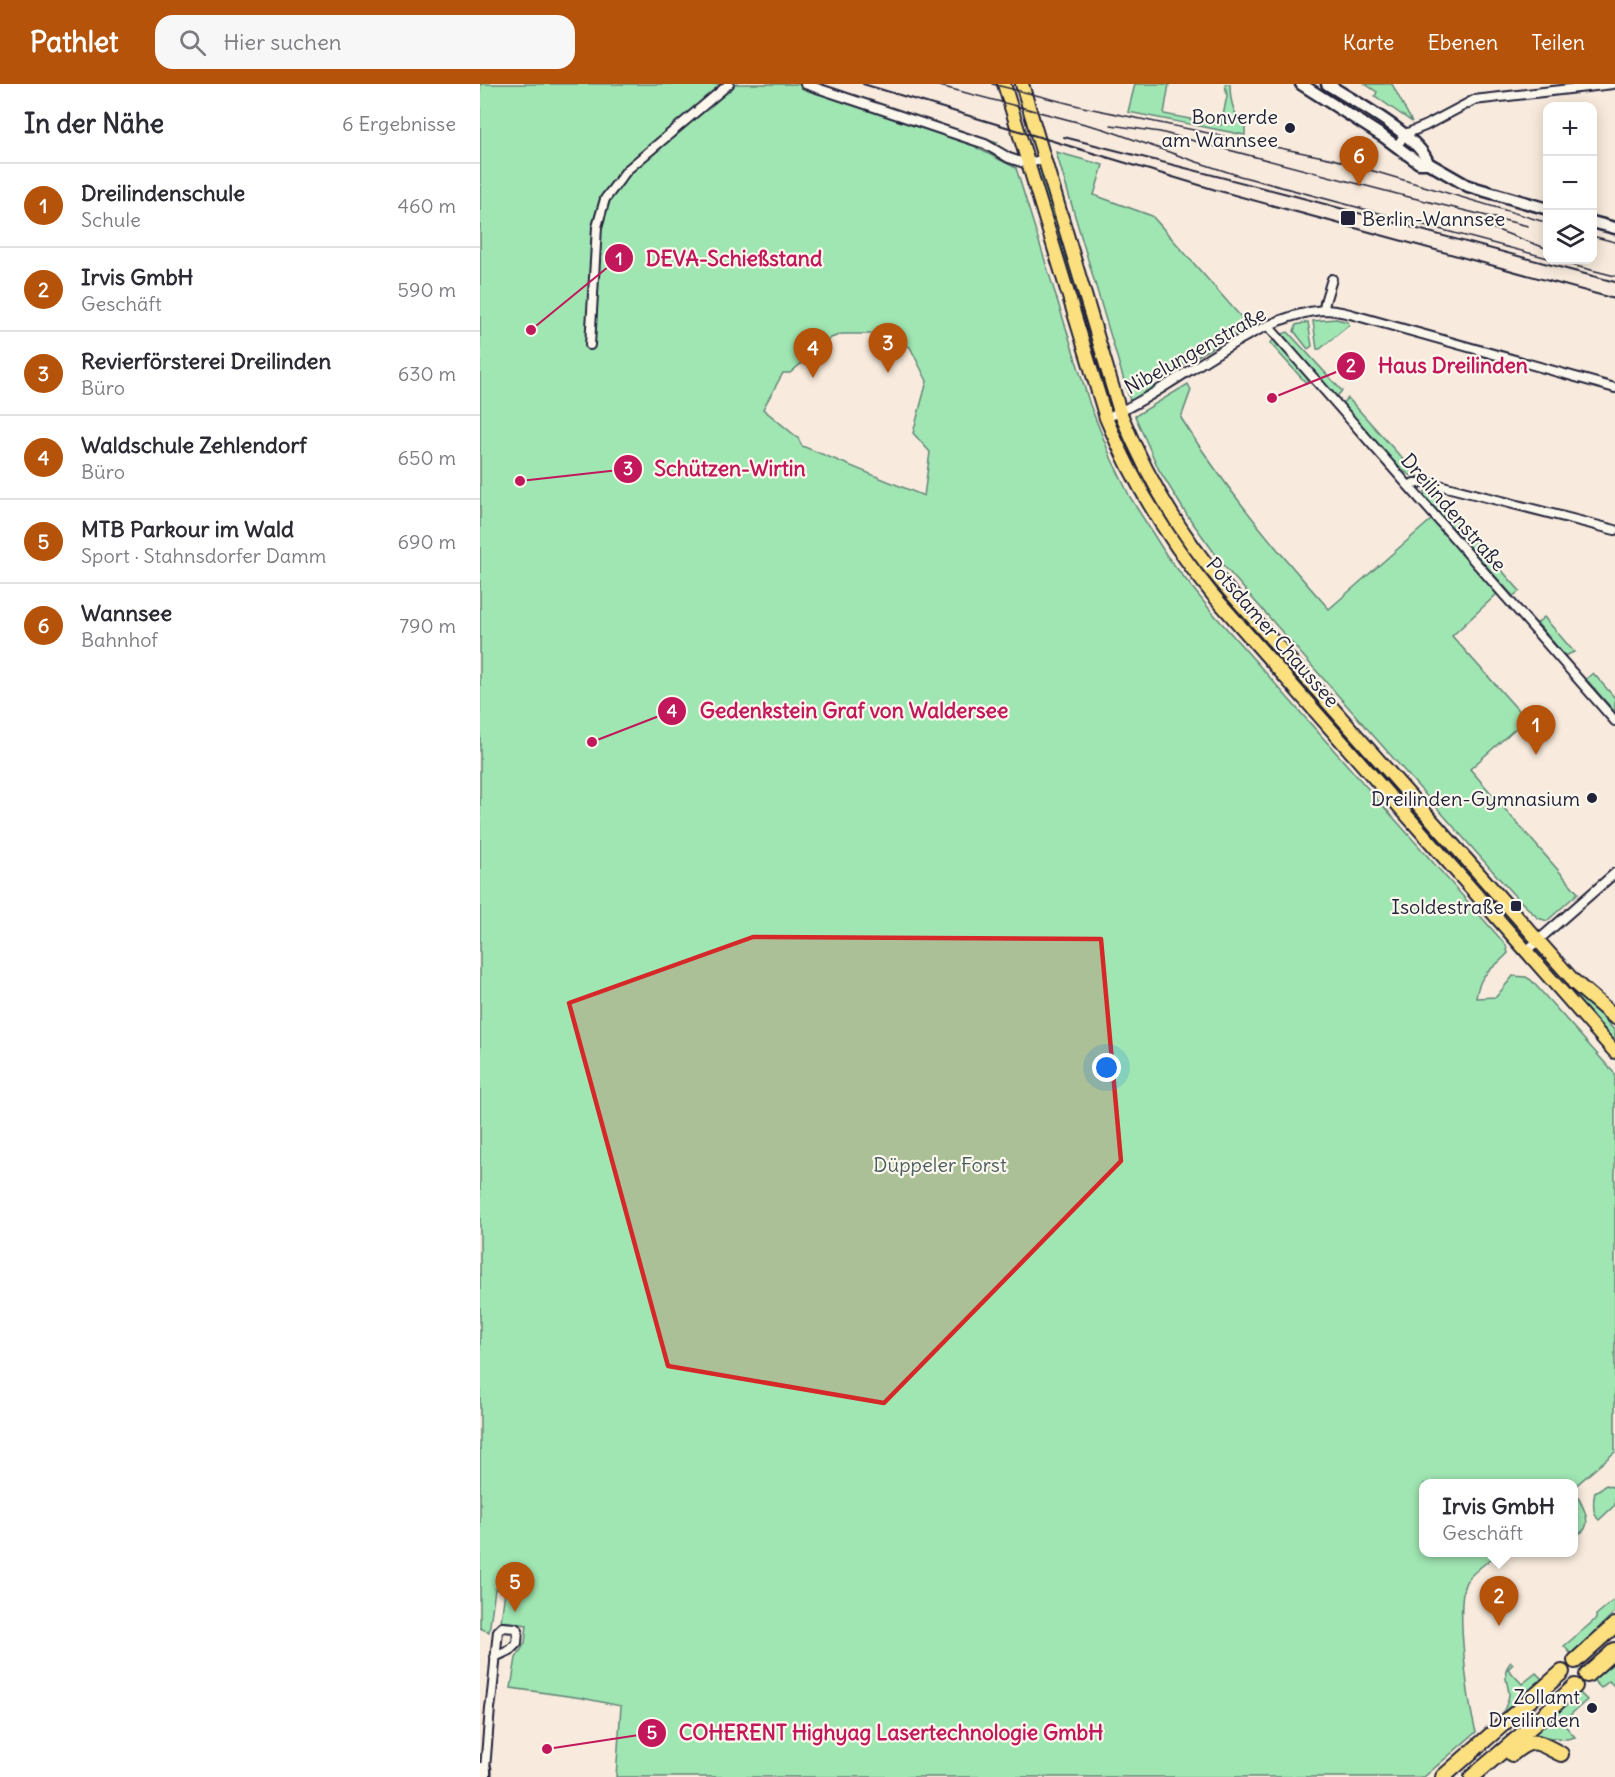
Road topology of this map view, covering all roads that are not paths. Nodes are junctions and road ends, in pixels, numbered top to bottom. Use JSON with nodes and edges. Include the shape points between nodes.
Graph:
{"nodes":[{"id":1,"x":729,"y":84,"type":"edge"},
{"id":2,"x":805,"y":84,"type":"edge"},
{"id":3,"x":1004,"y":84,"type":"edge"},
{"id":4,"x":1022,"y":84,"type":"edge"},
{"id":5,"x":1301,"y":84,"type":"edge"},
{"id":6,"x":1327,"y":84,"type":"edge"},
{"id":7,"x":1613,"y":84,"type":"edge"},
{"id":8,"x":1405,"y":134,"type":"junction"},
{"id":9,"x":1397,"y":146,"type":"junction"},
{"id":10,"x":1043,"y":159,"type":"junction"},
{"id":11,"x":1428,"y":163,"type":"junction"},
{"id":12,"x":1027,"y":164,"type":"junction"},
{"id":13,"x":1543,"y":208,"type":"edge"},
{"id":14,"x":1597,"y":223,"type":"edge"},
{"id":15,"x":1615,"y":228,"type":"edge"},
{"id":16,"x":1332,"y":279,"type":"dead end"},
{"id":17,"x":1324,"y":310,"type":"junction"},
{"id":18,"x":1268,"y":326,"type":"junction"},
{"id":19,"x":590,"y":345,"type":"dead end"},
{"id":20,"x":1615,"y":388,"type":"edge"},
{"id":21,"x":1120,"y":412,"type":"junction"},
{"id":22,"x":1106,"y":418,"type":"junction"},
{"id":23,"x":1409,"y":486,"type":"junction"},
{"id":24,"x":1615,"y":530,"type":"edge"},
{"id":25,"x":1615,"y":721,"type":"edge"},
{"id":26,"x":1615,"y":873,"type":"edge"},
{"id":27,"x":1538,"y":941,"type":"junction"},
{"id":28,"x":1526,"y":951,"type":"junction"},
{"id":29,"x":1574,"y":982,"type":"junction"},
{"id":30,"x":1615,"y":1017,"type":"edge"},
{"id":31,"x":1615,"y":1025,"type":"edge"},
{"id":32,"x":1615,"y":1052,"type":"edge"},
{"id":33,"x":1615,"y":1626,"type":"edge"},
{"id":34,"x":1615,"y":1650,"type":"edge"},
{"id":35,"x":495,"y":1657,"type":"dead end"},
{"id":36,"x":1575,"y":1661,"type":"dead end"},
{"id":37,"x":1562,"y":1672,"type":"dead end"},
{"id":38,"x":1587,"y":1675,"type":"dead end"},
{"id":39,"x":1575,"y":1686,"type":"dead end"},
{"id":40,"x":1561,"y":1754,"type":"dead end"},
{"id":41,"x":483,"y":1771,"type":"edge"},
{"id":42,"x":1443,"y":1777,"type":"edge"},
{"id":43,"x":1472,"y":1777,"type":"edge"},
{"id":44,"x":1485,"y":1777,"type":"edge"}],
"edges":[{"from":1,"to":19,"type":"street","via":[[627,170],[606,199],[597,227]]},
{"from":2,"to":12,"type":"street","via":[[985,144]]},
{"from":3,"to":12,"type":"main road","name":"Potsdamer Chaussee"},
{"from":4,"to":10,"type":"main road","name":"Potsdamer Chaussee"},
{"from":5,"to":9,"type":"main road"},
{"from":6,"to":8,"type":"main road"},
{"from":7,"to":8,"type":"street","via":[[1485,97]]},
{"from":8,"to":9,"type":"street"},
{"from":8,"to":11,"type":"main road"},
{"from":9,"to":11,"type":"main road","via":[[1419,163]]},
{"from":10,"to":12,"type":"street"},
{"from":10,"to":21,"type":"main road","name":"Potsdamer Chaussee"},
{"from":11,"to":13,"type":"main road","via":[[1468,186]]},
{"from":12,"to":22,"type":"main road","name":"Potsdamer Chaussee"},
{"from":14,"to":15,"type":"main road"},
{"from":16,"to":17,"type":"street"},
{"from":17,"to":18,"type":"street","name":"Nibelungenstraße"},
{"from":17,"to":20,"type":"street","name":"Nibelungenstraße"},
{"from":18,"to":21,"type":"street","name":"Nibelungenstraße"},
{"from":18,"to":23,"type":"street","name":"Dreilindenstraße"},
{"from":21,"to":22,"type":"street","name":"Nibelungenstraße"},
{"from":21,"to":27,"type":"main road","name":"Potsdamer Chaussee","via":[[1157,491],[1209,568]]},
{"from":22,"to":28,"type":"main road","name":"Potsdamer Chaussee","via":[[1147,502],[1197,576]]},
{"from":23,"to":24,"type":"street","via":[[1431,483]]},
{"from":23,"to":25,"type":"street","name":"Dreilindenstraße"},
{"from":26,"to":27,"type":"street"},
{"from":27,"to":28,"type":"street"},
{"from":27,"to":29,"type":"main road","name":"Potsdamer Chaussee"},
{"from":28,"to":32,"type":"main road","name":"Potsdamer Chaussee"},
{"from":29,"to":30,"type":"highway"},
{"from":29,"to":31,"type":"main road","name":"Potsdamer Chaussee"},
{"from":33,"to":36,"type":"highway"},
{"from":34,"to":38,"type":"highway"},
{"from":35,"to":41,"type":"street"},
{"from":37,"to":42,"type":"highway"},
{"from":39,"to":43,"type":"highway"},
{"from":40,"to":44,"type":"highway","via":[[1530,1742]]}]}
